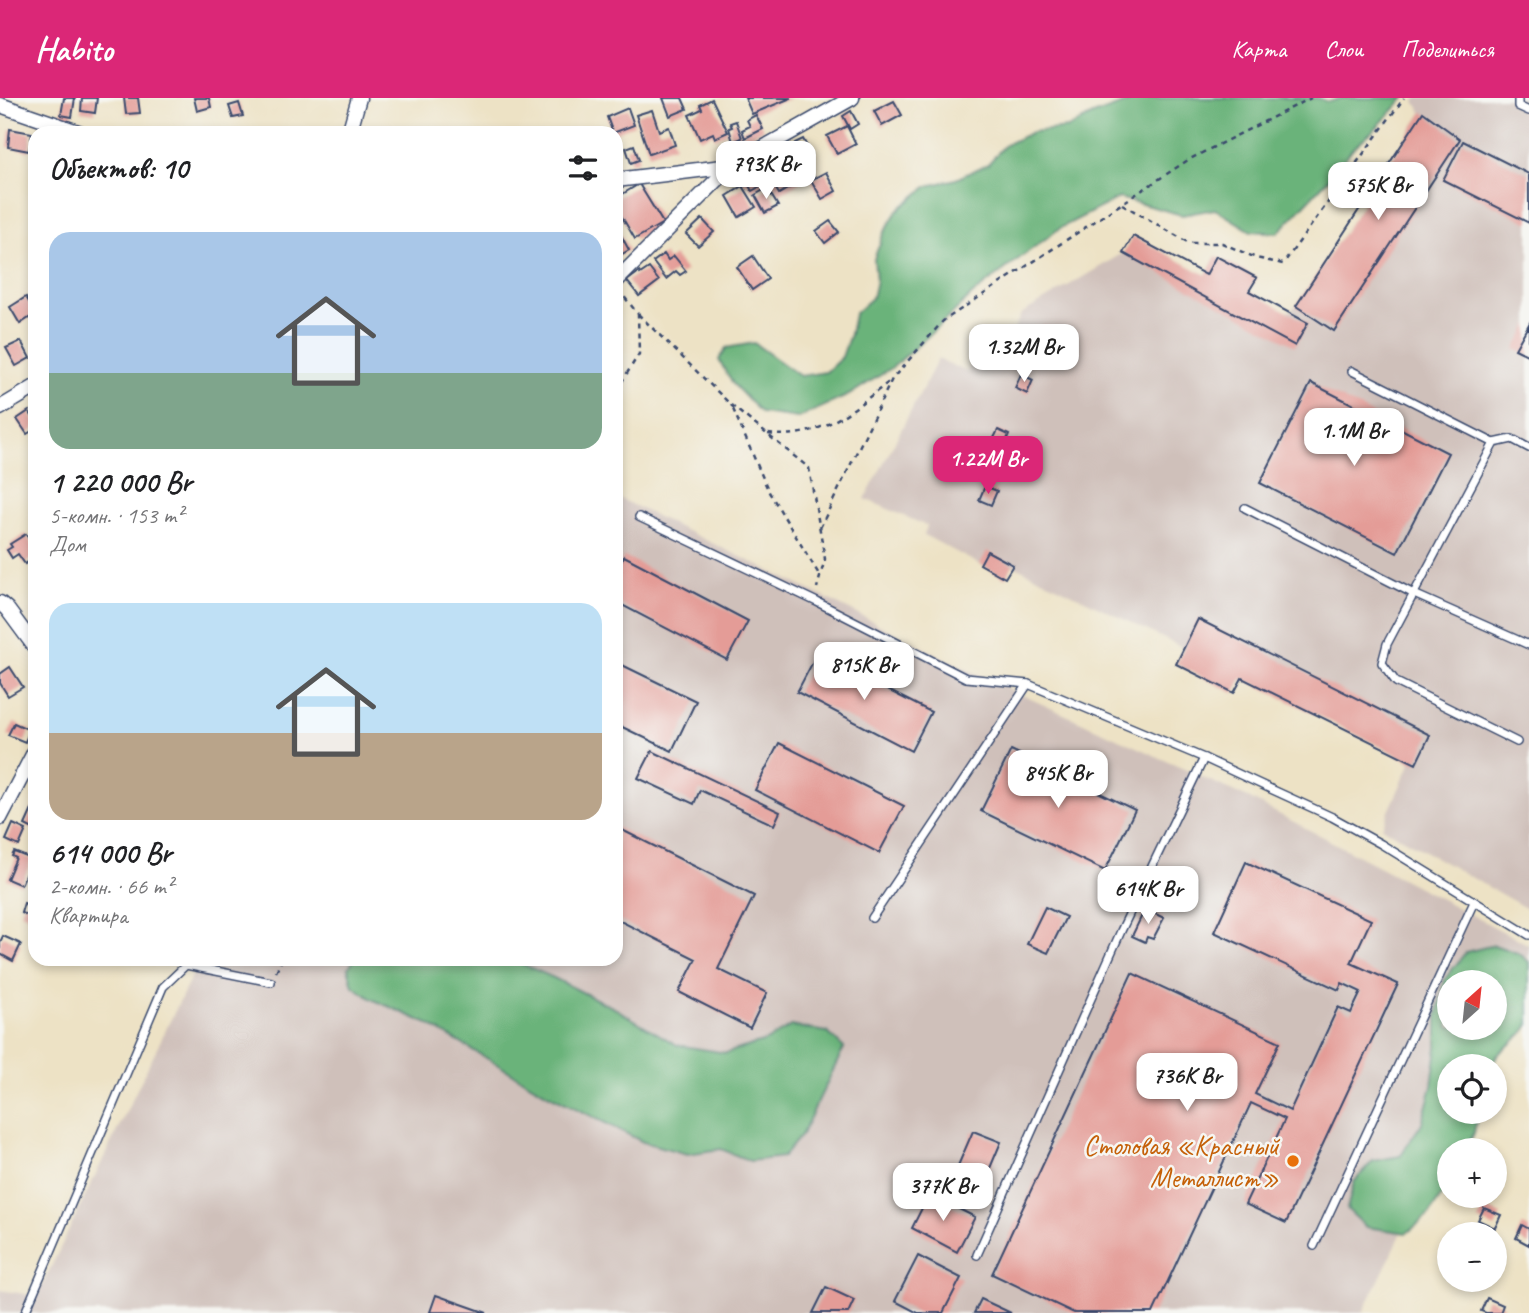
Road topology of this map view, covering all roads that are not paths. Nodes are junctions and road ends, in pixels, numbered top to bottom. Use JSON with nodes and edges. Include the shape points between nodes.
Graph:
{"nodes":[{"id":1,"x":359,"y":98,"type":"edge"},
{"id":2,"x":852,"y":98,"type":"edge"},
{"id":3,"x":1518,"y":98,"type":"edge"},
{"id":4,"x":0,"y":105,"type":"edge"},
{"id":5,"x":1529,"y":111,"type":"edge"},
{"id":6,"x":61,"y":126,"type":"edge"},
{"id":7,"x":351,"y":126,"type":"edge"},
{"id":8,"x":731,"y":166,"type":"junction"},
{"id":9,"x":623,"y":179,"type":"edge"},
{"id":10,"x":623,"y":277,"type":"edge"},
{"id":11,"x":1352,"y":371,"type":"dead end"},
{"id":12,"x":28,"y":391,"type":"edge"},
{"id":13,"x":0,"y":408,"type":"edge"},
{"id":14,"x":1494,"y":443,"type":"junction"},
{"id":15,"x":1529,"y":448,"type":"edge"},
{"id":16,"x":1245,"y":508,"type":"dead end"},
{"id":17,"x":639,"y":517,"type":"dead end"},
{"id":18,"x":1414,"y":594,"type":"junction"},
{"id":19,"x":0,"y":603,"type":"edge"},
{"id":20,"x":28,"y":637,"type":"edge"},
{"id":21,"x":1529,"y":645,"type":"edge"},
{"id":22,"x":1028,"y":684,"type":"junction"},
{"id":23,"x":1517,"y":742,"type":"dead end"},
{"id":24,"x":1204,"y":758,"type":"junction"},
{"id":25,"x":28,"y":764,"type":"edge"},
{"id":26,"x":0,"y":818,"type":"edge"},
{"id":27,"x":1474,"y":902,"type":"junction"},
{"id":28,"x":872,"y":918,"type":"dead end"},
{"id":29,"x":1529,"y":934,"type":"edge"},
{"id":30,"x":185,"y":966,"type":"edge"},
{"id":31,"x":191,"y":966,"type":"edge"},
{"id":32,"x":271,"y":982,"type":"road end"},
{"id":33,"x":1314,"y":1246,"type":"dead end"},
{"id":34,"x":977,"y":1255,"type":"dead end"},
{"id":35,"x":26,"y":1313,"type":"edge"}],
"edges":[{"from":1,"to":7,"type":"street"},
{"from":2,"to":8,"type":"street"},
{"from":3,"to":5,"type":"lane","via":[[1518,106]]},
{"from":4,"to":6,"type":"street"},
{"from":8,"to":9,"type":"street"},
{"from":8,"to":10,"type":"street"},
{"from":11,"to":14,"type":"lane"},
{"from":12,"to":13,"type":"street"},
{"from":14,"to":15,"type":"lane","via":[[1512,439]]},
{"from":14,"to":18,"type":"lane"},
{"from":16,"to":18,"type":"lane"},
{"from":17,"to":22,"type":"lane","via":[[966,678]]},
{"from":18,"to":21,"type":"lane"},
{"from":18,"to":23,"type":"lane","via":[[1382,663],[1396,682]]},
{"from":19,"to":20,"type":"street"},
{"from":22,"to":24,"type":"lane"},
{"from":22,"to":28,"type":"lane"},
{"from":24,"to":27,"type":"lane","via":[[1332,817]]},
{"from":24,"to":34,"type":"lane","via":[[1121,931]]},
{"from":25,"to":26,"type":"street"},
{"from":27,"to":29,"type":"lane"},
{"from":27,"to":33,"type":"lane"},
{"from":30,"to":35,"type":"lane","via":[[163,987]]},
{"from":31,"to":32,"type":"lane"}]}
